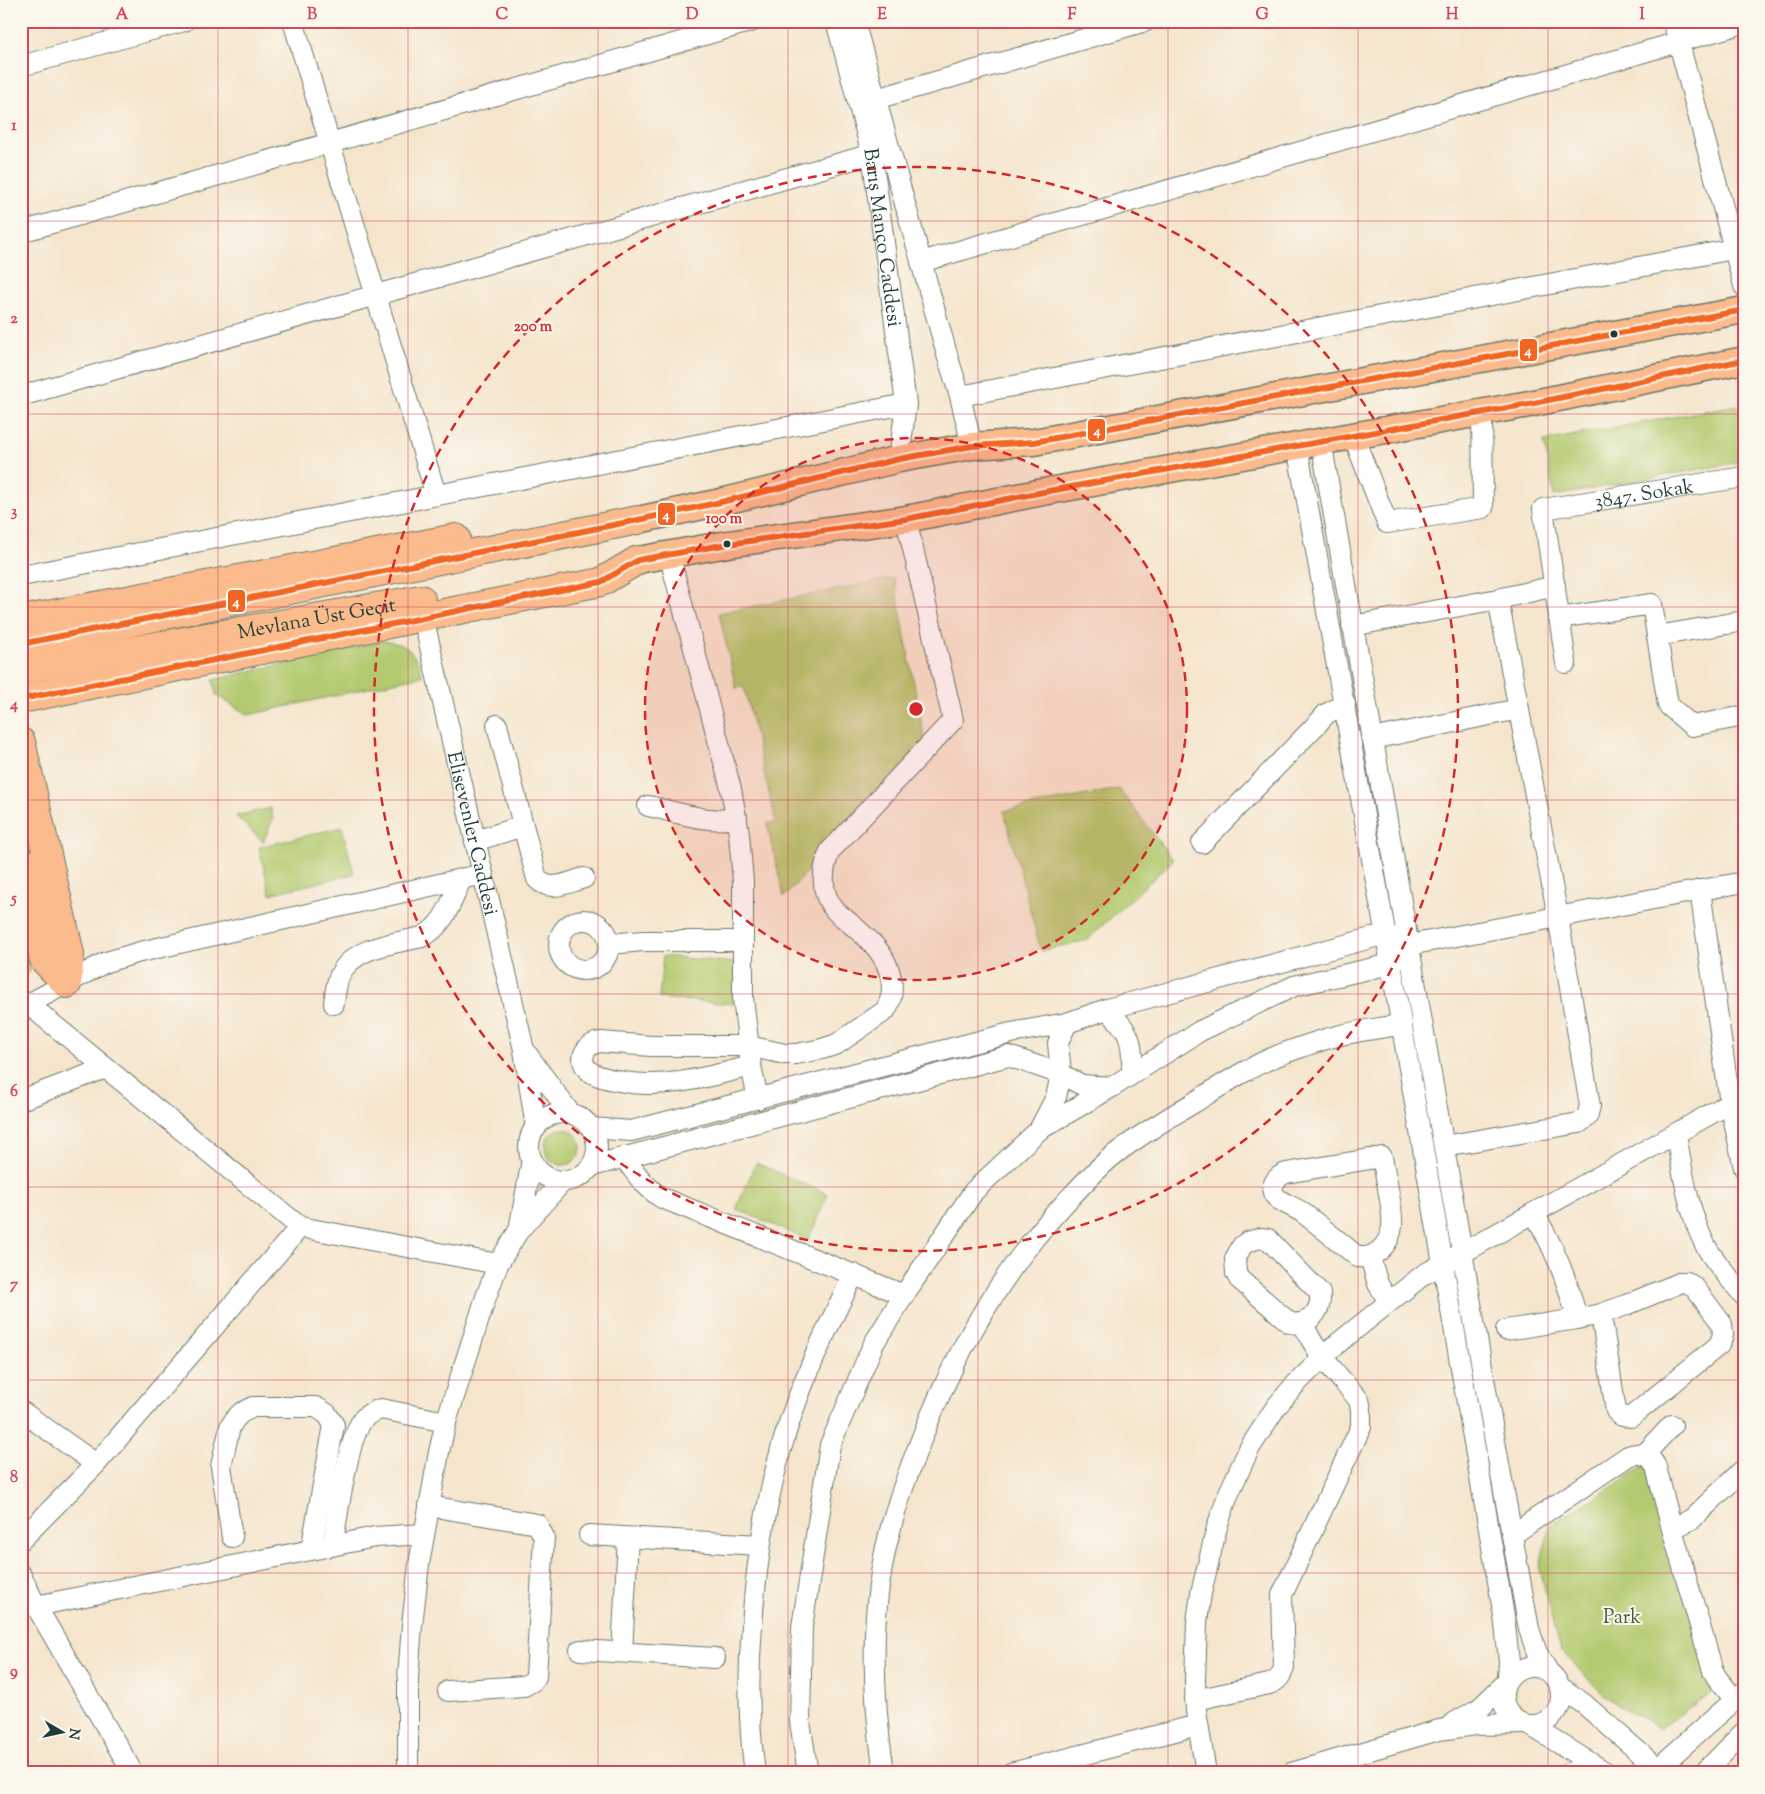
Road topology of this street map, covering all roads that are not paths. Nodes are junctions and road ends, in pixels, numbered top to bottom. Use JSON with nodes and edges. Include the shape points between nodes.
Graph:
{"nodes":[{"id":1,"x":184,"y":21,"type":"edge"},
{"id":2,"x":293,"y":21,"type":"edge"},
{"id":3,"x":753,"y":21,"type":"edge"},
{"id":4,"x":836,"y":21,"type":"edge"},
{"id":5,"x":854,"y":21,"type":"edge"},
{"id":6,"x":1146,"y":21,"type":"edge"},
{"id":7,"x":1673,"y":21,"type":"edge"},
{"id":8,"x":1744,"y":24,"type":"edge"},
{"id":9,"x":1678,"y":42,"type":"junction"},
{"id":10,"x":21,"y":66,"type":"edge"},
{"id":11,"x":876,"y":99,"type":"junction"},
{"id":12,"x":330,"y":143,"type":"junction"},
{"id":13,"x":872,"y":154,"type":"junction"},
{"id":14,"x":21,"y":232,"type":"edge"},
{"id":15,"x":1739,"y":248,"type":"edge"},
{"id":16,"x":921,"y":262,"type":"junction"},
{"id":17,"x":1744,"y":286,"type":"edge"},
{"id":18,"x":376,"y":295,"type":"junction"},
{"id":19,"x":1744,"y":310,"type":"edge"},
{"id":20,"x":1744,"y":360,"type":"edge"},
{"id":21,"x":21,"y":396,"type":"edge"},
{"id":22,"x":960,"y":396,"type":"junction"},
{"id":23,"x":906,"y":404,"type":"junction"},
{"id":24,"x":1482,"y":412,"type":"junction"},
{"id":25,"x":1353,"y":436,"type":"junction"},
{"id":26,"x":1309,"y":444,"type":"junction"},
{"id":27,"x":972,"y":446,"type":"junction"},
{"id":28,"x":899,"y":459,"type":"junction"},
{"id":29,"x":1744,"y":477,"type":"edge"},
{"id":30,"x":436,"y":495,"type":"junction"},
{"id":31,"x":906,"y":518,"type":"junction"},
{"id":32,"x":638,"y":520,"type":"junction"},
{"id":33,"x":669,"y":554,"type":"junction"},
{"id":34,"x":638,"y":560,"type":"junction"},
{"id":35,"x":21,"y":576,"type":"edge"},
{"id":36,"x":1555,"y":586,"type":"junction"},
{"id":37,"x":1498,"y":598,"type":"junction"},
{"id":38,"x":423,"y":617,"type":"junction"},
{"id":39,"x":1560,"y":618,"type":"junction"},
{"id":40,"x":21,"y":620,"type":"edge"},
{"id":41,"x":1744,"y":621,"type":"edge"},
{"id":42,"x":1352,"y":626,"type":"junction"},
{"id":43,"x":1657,"y":636,"type":"junction"},
{"id":44,"x":21,"y":644,"type":"edge"},
{"id":45,"x":1566,"y":663,"type":"dead end"},
{"id":46,"x":21,"y":670,"type":"edge"},
{"id":47,"x":21,"y":699,"type":"edge"},
{"id":48,"x":1345,"y":704,"type":"junction"},
{"id":49,"x":1519,"y":709,"type":"junction"},
{"id":50,"x":1744,"y":716,"type":"edge"},
{"id":51,"x":497,"y":725,"type":"dead end"},
{"id":52,"x":1372,"y":739,"type":"junction"},
{"id":53,"x":21,"y":742,"type":"edge"},
{"id":54,"x":648,"y":806,"type":"dead end"},
{"id":55,"x":737,"y":818,"type":"junction"},
{"id":56,"x":523,"y":826,"type":"junction"},
{"id":57,"x":475,"y":840,"type":"junction"},
{"id":58,"x":1202,"y":843,"type":"dead end"},
{"id":59,"x":21,"y":862,"type":"edge"},
{"id":60,"x":483,"y":874,"type":"junction"},
{"id":61,"x":584,"y":878,"type":"dead end"},
{"id":62,"x":462,"y":880,"type":"junction"},
{"id":63,"x":1744,"y":882,"type":"edge"},
{"id":64,"x":1700,"y":890,"type":"junction"},
{"id":65,"x":1558,"y":917,"type":"junction"},
{"id":66,"x":1386,"y":934,"type":"junction"},
{"id":67,"x":743,"y":941,"type":"junction"},
{"id":68,"x":609,"y":944,"type":"dead end"},
{"id":69,"x":1409,"y":945,"type":"junction"},
{"id":70,"x":1391,"y":964,"type":"junction"},
{"id":71,"x":66,"y":984,"type":"junction"},
{"id":72,"x":334,"y":1004,"type":"dead end"},
{"id":73,"x":25,"y":1006,"type":"edge"},
{"id":74,"x":1107,"y":1009,"type":"junction"},
{"id":75,"x":1067,"y":1023,"type":"junction"},
{"id":76,"x":1402,"y":1024,"type":"junction"},
{"id":77,"x":748,"y":1046,"type":"junction"},
{"id":78,"x":524,"y":1050,"type":"junction"},
{"id":79,"x":751,"y":1066,"type":"junction"},
{"id":80,"x":106,"y":1068,"type":"junction"},
{"id":81,"x":1061,"y":1074,"type":"junction"},
{"id":82,"x":1132,"y":1074,"type":"junction"},
{"id":83,"x":1112,"y":1087,"type":"junction"},
{"id":84,"x":758,"y":1099,"type":"junction"},
{"id":85,"x":21,"y":1100,"type":"edge"},
{"id":86,"x":1730,"y":1104,"type":"junction"},
{"id":87,"x":570,"y":1113,"type":"junction"},
{"id":88,"x":536,"y":1128,"type":"junction"},
{"id":89,"x":592,"y":1128,"type":"junction"},
{"id":90,"x":1038,"y":1130,"type":"junction"},
{"id":91,"x":1676,"y":1134,"type":"junction"},
{"id":92,"x":1444,"y":1146,"type":"junction"},
{"id":93,"x":624,"y":1157,"type":"junction"},
{"id":94,"x":532,"y":1160,"type":"junction"},
{"id":95,"x":592,"y":1166,"type":"junction"},
{"id":96,"x":1744,"y":1168,"type":"edge"},
{"id":97,"x":563,"y":1181,"type":"junction"},
{"id":98,"x":1534,"y":1213,"type":"junction"},
{"id":99,"x":300,"y":1227,"type":"junction"},
{"id":100,"x":519,"y":1230,"type":"junction"},
{"id":101,"x":1463,"y":1254,"type":"junction"},
{"id":102,"x":1370,"y":1257,"type":"junction"},
{"id":103,"x":1444,"y":1263,"type":"junction"},
{"id":104,"x":498,"y":1264,"type":"junction"},
{"id":105,"x":854,"y":1274,"type":"junction"},
{"id":106,"x":904,"y":1295,"type":"junction"},
{"id":107,"x":1744,"y":1296,"type":"edge"},
{"id":108,"x":1389,"y":1302,"type":"junction"},
{"id":109,"x":1601,"y":1314,"type":"junction"},
{"id":110,"x":1577,"y":1319,"type":"junction"},
{"id":111,"x":1302,"y":1323,"type":"junction"},
{"id":112,"x":1506,"y":1330,"type":"dead end"},
{"id":113,"x":1323,"y":1357,"type":"junction"},
{"id":114,"x":21,"y":1411,"type":"edge"},
{"id":115,"x":446,"y":1422,"type":"junction"},
{"id":116,"x":1672,"y":1425,"type":"dead end"},
{"id":117,"x":1644,"y":1455,"type":"junction"},
{"id":118,"x":96,"y":1464,"type":"junction"},
{"id":119,"x":1744,"y":1469,"type":"edge"},
{"id":120,"x":429,"y":1506,"type":"junction"},
{"id":121,"x":1672,"y":1529,"type":"junction"},
{"id":122,"x":424,"y":1534,"type":"junction"},
{"id":123,"x":1512,"y":1535,"type":"junction"},
{"id":124,"x":589,"y":1536,"type":"dead end"},
{"id":125,"x":232,"y":1537,"type":"dead end"},
{"id":126,"x":628,"y":1538,"type":"junction"},
{"id":127,"x":21,"y":1540,"type":"edge"},
{"id":128,"x":760,"y":1545,"type":"junction"},
{"id":129,"x":332,"y":1546,"type":"junction"},
{"id":130,"x":311,"y":1550,"type":"junction"},
{"id":131,"x":21,"y":1575,"type":"edge"},
{"id":132,"x":36,"y":1606,"type":"junction"},
{"id":133,"x":580,"y":1650,"type":"dead end"},
{"id":134,"x":622,"y":1652,"type":"junction"},
{"id":135,"x":715,"y":1658,"type":"dead end"},
{"id":136,"x":1548,"y":1671,"type":"junction"},
{"id":137,"x":1507,"y":1682,"type":"junction"},
{"id":138,"x":1560,"y":1687,"type":"junction"},
{"id":139,"x":448,"y":1691,"type":"dead end"},
{"id":140,"x":1739,"y":1696,"type":"edge"},
{"id":141,"x":1195,"y":1700,"type":"junction"},
{"id":142,"x":1198,"y":1725,"type":"junction"},
{"id":143,"x":1527,"y":1725,"type":"junction"},
{"id":144,"x":1438,"y":1730,"type":"junction"},
{"id":145,"x":1744,"y":1732,"type":"edge"},
{"id":146,"x":1601,"y":1769,"type":"edge"},
{"id":147,"x":1660,"y":1771,"type":"edge"},
{"id":148,"x":133,"y":1773,"type":"edge"},
{"id":149,"x":408,"y":1773,"type":"edge"},
{"id":150,"x":755,"y":1773,"type":"edge"},
{"id":151,"x":808,"y":1773,"type":"edge"},
{"id":152,"x":884,"y":1773,"type":"edge"},
{"id":153,"x":1012,"y":1773,"type":"edge"},
{"id":154,"x":1206,"y":1773,"type":"edge"},
{"id":155,"x":1290,"y":1773,"type":"edge"},
{"id":156,"x":1568,"y":1773,"type":"edge"},
{"id":157,"x":1704,"y":1773,"type":"edge"}],
"edges":[{"from":1,"to":10,"type":"street"},
{"from":2,"to":12,"type":"street"},
{"from":3,"to":12,"type":"street"},
{"from":4,"to":13,"type":"street","name":"Barış Manço Caddesi"},
{"from":5,"to":11,"type":"street","name":"Barış Manço Caddesi"},
{"from":6,"to":11,"type":"street"},
{"from":7,"to":9,"type":"street"},
{"from":8,"to":9,"type":"street"},
{"from":9,"to":15,"type":"street"},
{"from":9,"to":16,"type":"street"},
{"from":11,"to":16,"type":"street","name":"Barış Manço Caddesi"},
{"from":12,"to":14,"type":"street"},
{"from":12,"to":18,"type":"street"},
{"from":13,"to":18,"type":"street"},
{"from":13,"to":23,"type":"street","name":"Barış Manço Caddesi"},
{"from":15,"to":17,"type":"street"},
{"from":15,"to":22,"type":"street"},
{"from":16,"to":22,"type":"street","name":"Barış Manço Caddesi"},
{"from":18,"to":21,"type":"street"},
{"from":18,"to":30,"type":"street"},
{"from":19,"to":27,"type":"main road","via":[[1034,442]]},
{"from":20,"to":24,"type":"main road"},
{"from":22,"to":27,"type":"street","name":"Barış Manço Caddesi"},
{"from":23,"to":28,"type":"street","name":"Barış Manço Caddesi"},
{"from":23,"to":30,"type":"street"},
{"from":24,"to":25,"type":"main road"},
{"from":24,"to":25,"type":"street","via":[[1483,508],[1388,523]]},
{"from":25,"to":26,"type":"main road"},
{"from":26,"to":31,"type":"main road"},
{"from":26,"to":42,"type":"street"},
{"from":26,"to":48,"type":"street"},
{"from":27,"to":28,"type":"main road"},
{"from":28,"to":32,"type":"main road"},
{"from":29,"to":36,"type":"street","name":"3847. Sokak","via":[[1543,509]]},
{"from":30,"to":35,"type":"street"},
{"from":31,"to":33,"type":"main road"},
{"from":31,"to":77,"type":"street","via":[[953,720],[830,851],[824,880],[833,909],[873,943],[886,963],[893,989],[890,1003],[886,1011],[837,1044],[822,1049],[785,1054]]},
{"from":32,"to":40,"type":"highway","via":[[598,511]]},
{"from":32,"to":44,"type":"highway","name":"Mevlana Üst Geçit"},
{"from":33,"to":34,"type":"main road"},
{"from":33,"to":55,"type":"street"},
{"from":34,"to":38,"type":"highway","via":[[601,582]]},
{"from":34,"to":46,"type":"highway","name":"Mevlana Üst Geçit"},
{"from":36,"to":37,"type":"street"},
{"from":36,"to":39,"type":"street"},
{"from":37,"to":42,"type":"street"},
{"from":37,"to":49,"type":"street"},
{"from":38,"to":47,"type":"highway"},
{"from":38,"to":57,"type":"street","name":"Elisevenler Caddesi"},
{"from":39,"to":43,"type":"street","via":[[1652,604]]},
{"from":39,"to":45,"type":"street"},
{"from":41,"to":43,"type":"street"},
{"from":42,"to":52,"type":"street"},
{"from":43,"to":50,"type":"street","via":[[1668,705],[1692,726]]},
{"from":48,"to":58,"type":"street","via":[[1318,722]]},
{"from":48,"to":66,"type":"street"},
{"from":49,"to":52,"type":"street"},
{"from":49,"to":65,"type":"street"},
{"from":51,"to":56,"type":"street"},
{"from":52,"to":69,"type":"street"},
{"from":53,"to":71,"type":"highway","via":[[70,954]]},
{"from":54,"to":55,"type":"street","via":[[711,820]]},
{"from":55,"to":67,"type":"street","via":[[743,881]]},
{"from":56,"to":57,"type":"street"},
{"from":56,"to":61,"type":"street","via":[[540,882],[554,886]]},
{"from":57,"to":60,"type":"street","name":"Elisevenler Caddesi"},
{"from":59,"to":71,"type":"highway","via":[[44,960]]},
{"from":60,"to":62,"type":"street"},
{"from":60,"to":78,"type":"street","name":"Elisevenler Caddesi"},
{"from":62,"to":71,"type":"street","via":[[140,952],[106,962]]},
{"from":62,"to":72,"type":"street","via":[[441,923],[430,933],[365,952],[345,966]]},
{"from":63,"to":64,"type":"street"},
{"from":64,"to":65,"type":"street"},
{"from":64,"to":86,"type":"street"},
{"from":65,"to":69,"type":"street"},
{"from":65,"to":92,"type":"street","via":[[1590,1106],[1587,1118],[1579,1123]]},
{"from":66,"to":69,"type":"street"},
{"from":66,"to":70,"type":"street"},
{"from":66,"to":74,"type":"street"},
{"from":67,"to":68,"type":"street"},
{"from":67,"to":77,"type":"street","via":[[743,998]]},
{"from":69,"to":70,"type":"street"},
{"from":69,"to":92,"type":"street"},
{"from":70,"to":76,"type":"street"},
{"from":70,"to":82,"type":"street","via":[[1294,986],[1200,1032]]},
{"from":71,"to":73,"type":"street"},
{"from":73,"to":80,"type":"street"},
{"from":74,"to":75,"type":"street"},
{"from":74,"to":82,"type":"street","via":[[1122,1024],[1133,1047]]},
{"from":75,"to":81,"type":"street","via":[[1058,1043]]},
{"from":75,"to":84,"type":"street","via":[[1011,1033]]},
{"from":76,"to":103,"type":"street"},
{"from":76,"to":152,"type":"street","via":[[1339,1035],[1280,1055],[1244,1072],[1160,1123],[1114,1155],[1079,1188],[1029,1245],[999,1286],[944,1383],[904,1482],[884,1553],[876,1626],[876,1676]]},
{"from":77,"to":79,"type":"street"},
{"from":77,"to":79,"type":"street","via":[[596,1043],[586,1048],[583,1058],[591,1072],[618,1081],[649,1084],[697,1080]]},
{"from":78,"to":87,"type":"street"},
{"from":78,"to":88,"type":"street","name":"Elisevenler Caddesi"},
{"from":79,"to":84,"type":"street"},
{"from":80,"to":85,"type":"street"},
{"from":80,"to":99,"type":"street"},
{"from":81,"to":83,"type":"street","via":[[1082,1085]]},
{"from":81,"to":90,"type":"street","via":[[1056,1097]]},
{"from":81,"to":93,"type":"street","via":[[1008,1056]]},
{"from":82,"to":83,"type":"street"},
{"from":83,"to":90,"type":"street"},
{"from":84,"to":89,"type":"street","via":[[631,1131]]},
{"from":86,"to":91,"type":"street"},
{"from":86,"to":96,"type":"street"},
{"from":87,"to":88,"type":"street","via":[[548,1116]]},
{"from":87,"to":89,"type":"street"},
{"from":88,"to":94,"type":"street","via":[[529,1144]]},
{"from":89,"to":95,"type":"street","via":[[598,1145]]},
{"from":90,"to":106,"type":"street","via":[[974,1192]]},
{"from":91,"to":98,"type":"street"},
{"from":91,"to":107,"type":"street","via":[[1701,1238]]},
{"from":92,"to":101,"type":"street"},
{"from":93,"to":95,"type":"street"},
{"from":93,"to":105,"type":"street","via":[[649,1190],[662,1198]]},
{"from":94,"to":97,"type":"street","via":[[542,1174]]},
{"from":94,"to":100,"type":"street"},
{"from":95,"to":97,"type":"street","via":[[584,1175]]},
{"from":97,"to":100,"type":"street"},
{"from":98,"to":101,"type":"street"},
{"from":98,"to":110,"type":"street","via":[[1558,1258]]},
{"from":99,"to":104,"type":"street"},
{"from":99,"to":118,"type":"street"},
{"from":100,"to":104,"type":"street"},
{"from":101,"to":103,"type":"street"},
{"from":101,"to":123,"type":"street"},
{"from":102,"to":102,"type":"street","via":[[1382,1248],[1392,1227],[1382,1157],[1286,1173],[1276,1178],[1273,1188],[1276,1198],[1302,1212],[1358,1257]]},
{"from":102,"to":108,"type":"street","via":[[1378,1284]]},
{"from":103,"to":108,"type":"street"},
{"from":103,"to":137,"type":"street","via":[[1504,1616],[1509,1661]]},
{"from":104,"to":115,"type":"street"},
{"from":105,"to":106,"type":"street"},
{"from":105,"to":128,"type":"street","via":[[812,1362],[788,1427]]},
{"from":106,"to":151,"type":"street","via":[[874,1342],[830,1445],[802,1627],[800,1722]]},
{"from":108,"to":113,"type":"street"},
{"from":109,"to":109,"type":"street","via":[[1676,1283],[1687,1282],[1722,1324],[1723,1335],[1718,1345],[1631,1417],[1626,1417],[1616,1411]]},
{"from":109,"to":110,"type":"street"},
{"from":110,"to":112,"type":"street"},
{"from":111,"to":111,"type":"street","via":[[1314,1316],[1320,1305],[1320,1293],[1268,1239],[1247,1242],[1235,1259],[1239,1279],[1290,1323]]},
{"from":111,"to":113,"type":"street"},
{"from":113,"to":141,"type":"street","via":[[1292,1388],[1262,1428],[1228,1495],[1201,1593],[1195,1652]]},
{"from":113,"to":141,"type":"street","via":[[1358,1400],[1361,1427],[1282,1595],[1284,1668],[1270,1684]]},
{"from":114,"to":118,"type":"street"},
{"from":115,"to":120,"type":"street"},
{"from":115,"to":129,"type":"street","via":[[381,1409],[364,1418],[351,1449]]},
{"from":116,"to":117,"type":"street"},
{"from":117,"to":121,"type":"street","via":[[1656,1467]]},
{"from":117,"to":123,"type":"street","via":[[1628,1456]]},
{"from":118,"to":127,"type":"street"},
{"from":119,"to":121,"type":"street","via":[[1692,1519]]},
{"from":120,"to":122,"type":"street"},
{"from":120,"to":139,"type":"street","via":[[537,1524],[544,1537],[536,1677],[524,1686]]},
{"from":121,"to":140,"type":"street","via":[[1713,1671]]},
{"from":122,"to":129,"type":"street","via":[[375,1537]]},
{"from":122,"to":149,"type":"street","via":[[409,1669]]},
{"from":123,"to":136,"type":"street","via":[[1531,1636]]},
{"from":124,"to":126,"type":"street"},
{"from":125,"to":130,"type":"street","via":[[221,1466],[230,1427],[235,1419],[253,1407],[316,1407],[328,1414],[334,1425]]},
{"from":126,"to":128,"type":"street"},
{"from":126,"to":134,"type":"street"},
{"from":128,"to":150,"type":"street","via":[[749,1666]]},
{"from":129,"to":130,"type":"street"},
{"from":130,"to":132,"type":"street"},
{"from":131,"to":132,"type":"street"},
{"from":132,"to":148,"type":"street"},
{"from":133,"to":134,"type":"street"},
{"from":134,"to":135,"type":"street"},
{"from":136,"to":137,"type":"street","via":[[1529,1667],[1519,1670]]},
{"from":136,"to":138,"type":"street"},
{"from":137,"to":143,"type":"street","via":[[1504,1704],[1514,1720]]},
{"from":137,"to":144,"type":"street","via":[[1472,1714]]},
{"from":138,"to":143,"type":"street","via":[[1562,1696],[1556,1714],[1541,1724]]},
{"from":138,"to":147,"type":"street"},
{"from":140,"to":147,"type":"street"},
{"from":141,"to":142,"type":"street"},
{"from":142,"to":153,"type":"street"},
{"from":142,"to":154,"type":"street"},
{"from":143,"to":144,"type":"street","via":[[1487,1724]]},
{"from":143,"to":146,"type":"street"},
{"from":144,"to":155,"type":"street"},
{"from":145,"to":157,"type":"street"},
{"from":146,"to":156,"type":"street"}]}
